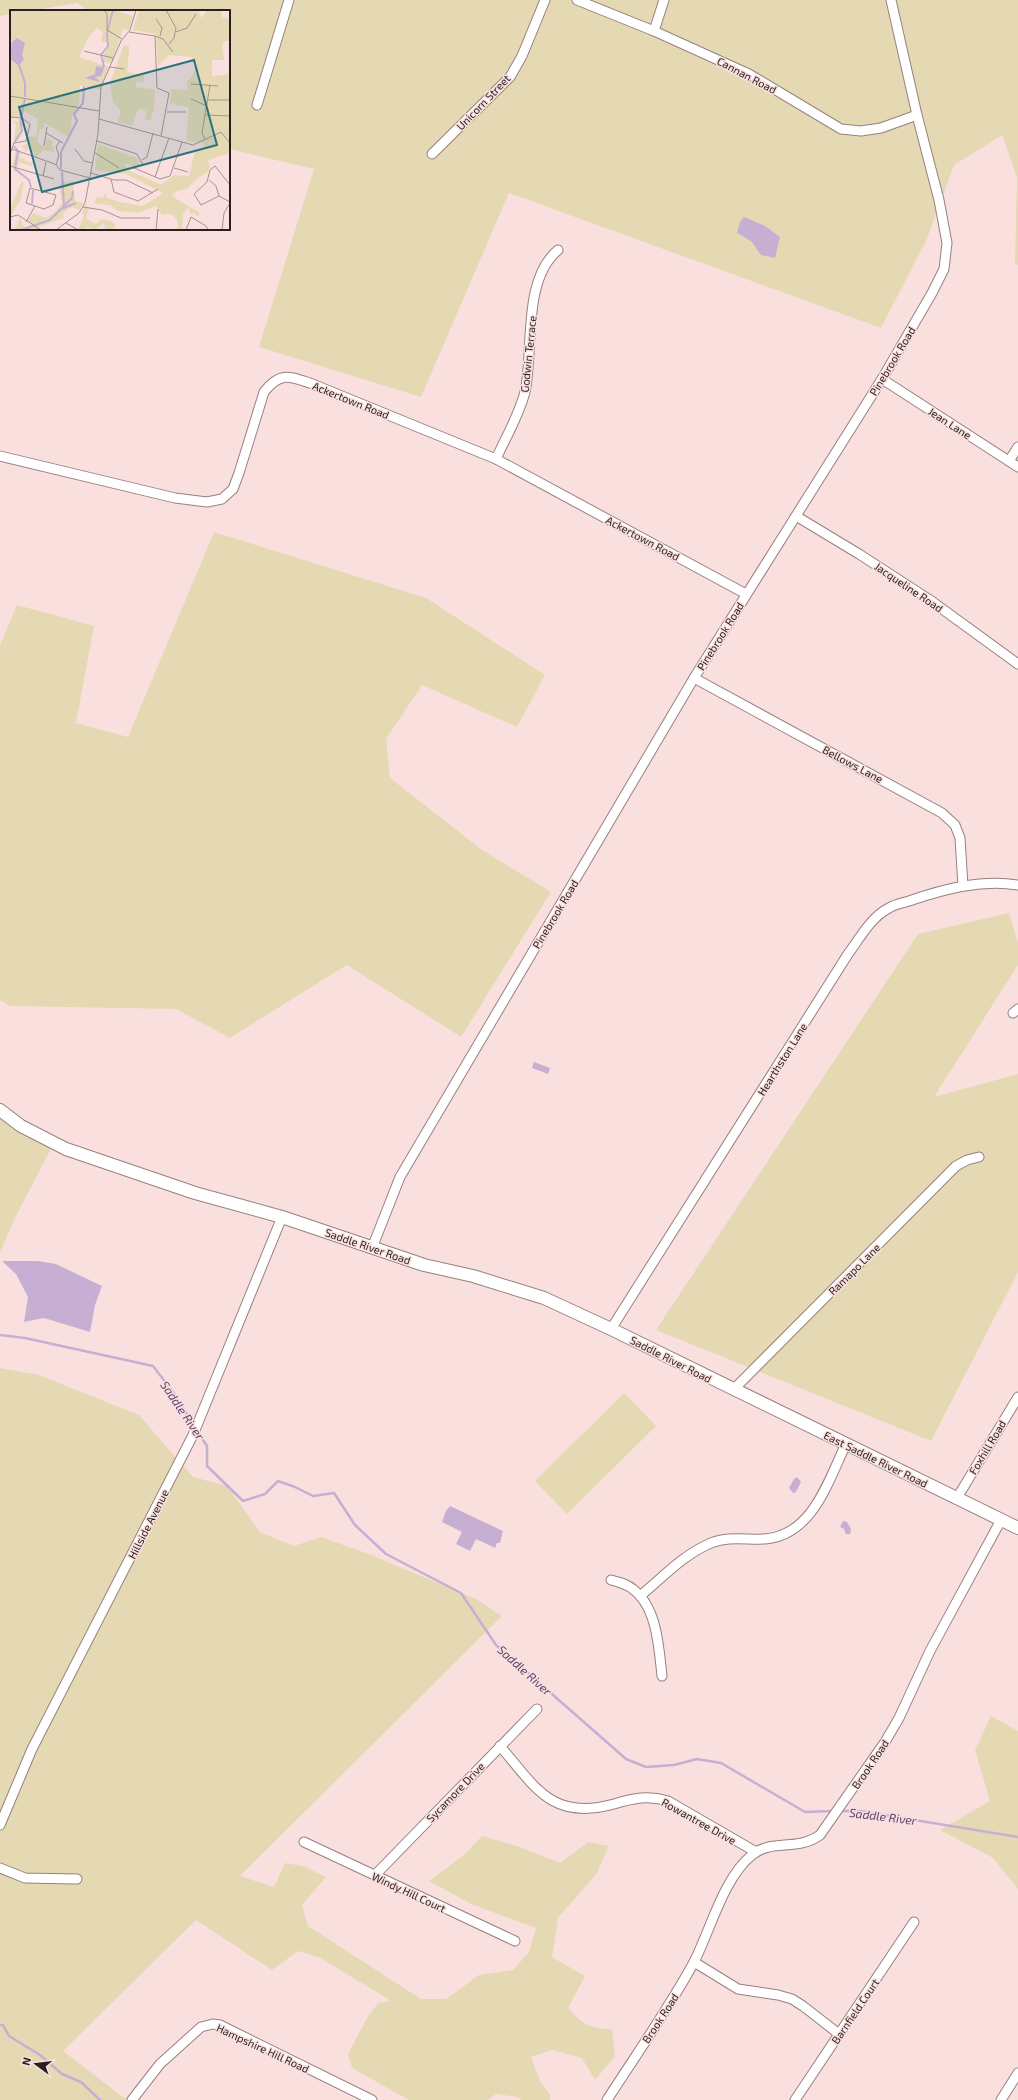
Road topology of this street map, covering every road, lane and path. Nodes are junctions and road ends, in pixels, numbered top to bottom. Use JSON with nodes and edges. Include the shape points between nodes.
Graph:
{"nodes":[{"id":1,"x":289,"y":0,"type":"edge"},
{"id":2,"x":545,"y":0,"type":"edge"},
{"id":3,"x":577,"y":0,"type":"edge"},
{"id":4,"x":664,"y":0,"type":"edge"},
{"id":5,"x":892,"y":0,"type":"edge"},
{"id":6,"x":654,"y":30,"type":"junction"},
{"id":7,"x":257,"y":105,"type":"dead end"},
{"id":8,"x":917,"y":115,"type":"junction"},
{"id":9,"x":432,"y":154,"type":"dead end"},
{"id":10,"x":558,"y":250,"type":"dead end"},
{"id":11,"x":882,"y":379,"type":"junction"},
{"id":12,"x":1018,"y":447,"type":"edge"},
{"id":13,"x":0,"y":456,"type":"edge"},
{"id":14,"x":496,"y":459,"type":"junction"},
{"id":15,"x":1009,"y":461,"type":"junction"},
{"id":16,"x":1018,"y":467,"type":"edge"},
{"id":17,"x":796,"y":516,"type":"junction"},
{"id":18,"x":746,"y":594,"type":"junction"},
{"id":19,"x":1018,"y":664,"type":"edge"},
{"id":20,"x":694,"y":678,"type":"junction"},
{"id":21,"x":1018,"y":885,"type":"edge"},
{"id":22,"x":963,"y":886,"type":"junction"},
{"id":23,"x":0,"y":1110,"type":"edge"},
{"id":24,"x":979,"y":1157,"type":"dead end"},
{"id":25,"x":282,"y":1216,"type":"junction"},
{"id":26,"x":372,"y":1248,"type":"junction"},
{"id":27,"x":611,"y":1329,"type":"junction"},
{"id":28,"x":733,"y":1390,"type":"junction"},
{"id":29,"x":1018,"y":1397,"type":"edge"},
{"id":30,"x":846,"y":1444,"type":"junction"},
{"id":31,"x":957,"y":1498,"type":"junction"},
{"id":32,"x":1001,"y":1520,"type":"junction"},
{"id":33,"x":1018,"y":1528,"type":"edge"},
{"id":34,"x":611,"y":1580,"type":"dead end"},
{"id":35,"x":640,"y":1596,"type":"junction"},
{"id":36,"x":662,"y":1676,"type":"dead end"},
{"id":37,"x":537,"y":1709,"type":"dead end"},
{"id":38,"x":500,"y":1746,"type":"junction"},
{"id":39,"x":0,"y":1825,"type":"edge"},
{"id":40,"x":304,"y":1842,"type":"dead end"},
{"id":41,"x":756,"y":1852,"type":"junction"},
{"id":42,"x":0,"y":1868,"type":"edge"},
{"id":43,"x":374,"y":1875,"type":"junction"},
{"id":44,"x":77,"y":1879,"type":"dead end"},
{"id":45,"x":914,"y":1922,"type":"dead end"},
{"id":46,"x":515,"y":1941,"type":"dead end"},
{"id":47,"x":694,"y":1962,"type":"junction"},
{"id":48,"x":839,"y":2034,"type":"junction"},
{"id":49,"x":1018,"y":2073,"type":"edge"},
{"id":50,"x":132,"y":2100,"type":"edge"},
{"id":51,"x":372,"y":2100,"type":"edge"},
{"id":52,"x":607,"y":2100,"type":"edge"},
{"id":53,"x":795,"y":2100,"type":"edge"},
{"id":54,"x":1001,"y":2100,"type":"edge"}],
"edges":[{"from":1,"to":7,"type":"street"},
{"from":2,"to":9,"type":"street","name":"Unicorn Street","via":[[522,56],[510,76]]},
{"from":3,"to":6,"type":"street","name":"Cannan Road"},
{"from":4,"to":6,"type":"street"},
{"from":5,"to":8,"type":"street","name":"Pinebrook Road"},
{"from":6,"to":8,"type":"street","name":"Cannan Road","via":[[749,74],[841,128],[861,131],[881,128]]},
{"from":8,"to":11,"type":"street","name":"Pinebrook Road","via":[[940,200],[948,243],[947,254],[944,269]]},
{"from":10,"to":14,"type":"street","name":"Godwin Terrace","via":[[549,258],[540,274],[529,330],[527,381],[522,403]]},
{"from":11,"to":15,"type":"street","name":"Jean Lane"},
{"from":11,"to":17,"type":"street","name":"Pinebrook Road"},
{"from":12,"to":15,"type":"street"},
{"from":13,"to":14,"type":"street","name":"Ackertown Road","via":[[175,498],[206,502],[222,499],[233,489],[264,392],[280,377],[290,377]]},
{"from":14,"to":18,"type":"street","name":"Ackertown Road"},
{"from":15,"to":16,"type":"street","name":"Jean Lane"},
{"from":17,"to":18,"type":"street","name":"Pinebrook Road"},
{"from":17,"to":19,"type":"street","name":"Jacqueline Road","via":[[930,600]]},
{"from":18,"to":20,"type":"street","name":"Pinebrook Road"},
{"from":20,"to":22,"type":"street","name":"Bellows Lane","via":[[942,813],[955,825],[960,838]]},
{"from":20,"to":26,"type":"street","name":"Pinebrook Road","via":[[400,1177]]},
{"from":21,"to":22,"type":"street","name":"Hearthston Lane","via":[[1003,882]]},
{"from":22,"to":27,"type":"street","name":"Hearthston Lane","via":[[922,896],[889,908],[874,919],[848,954]]},
{"from":23,"to":25,"type":"main road","name":"Saddle River Road","via":[[21,1126],[66,1148],[195,1193]]},
{"from":24,"to":28,"type":"street","name":"Ramapo Lane","via":[[956,1166]]},
{"from":25,"to":26,"type":"main road","name":"Saddle River Road"},
{"from":25,"to":39,"type":"street","name":"Hillside Avenue","via":[[193,1435],[32,1749]]},
{"from":26,"to":27,"type":"main road","name":"Saddle River Road","via":[[544,1298]]},
{"from":27,"to":28,"type":"main road","name":"Saddle River Road"},
{"from":28,"to":30,"type":"main road","name":"East Saddle River Road"},
{"from":29,"to":31,"type":"street","name":"Foxhill Road"},
{"from":30,"to":31,"type":"main road","name":"East Saddle River Road"},
{"from":30,"to":35,"type":"street","via":[[811,1514],[796,1528],[774,1538],[724,1539],[711,1543],[686,1558]]},
{"from":31,"to":32,"type":"main road","name":"East Saddle River Road"},
{"from":32,"to":33,"type":"main road","name":"East Saddle River Road"},
{"from":32,"to":41,"type":"street","name":"Brook Road","via":[[930,1651],[899,1718],[820,1835],[813,1840],[795,1845],[776,1845]]},
{"from":34,"to":35,"type":"street","via":[[625,1584]]},
{"from":35,"to":36,"type":"street","via":[[654,1624]]},
{"from":37,"to":38,"type":"street","name":"Sycamore Drive"},
{"from":38,"to":41,"type":"street","name":"Rowantree Drive","via":[[534,1787],[562,1805],[584,1809],[637,1797],[658,1798],[668,1801]]},
{"from":38,"to":43,"type":"street","name":"Sycamore Drive"},
{"from":40,"to":43,"type":"street","name":"Windy Hill Court"},
{"from":41,"to":47,"type":"street","name":"Brook Road","via":[[744,1863],[727,1890]]},
{"from":42,"to":44,"type":"street","via":[[25,1878]]},
{"from":43,"to":46,"type":"street","name":"Windy Hill Court"},
{"from":45,"to":48,"type":"street","name":"Barnfield Court"},
{"from":47,"to":48,"type":"street","via":[[738,1989],[792,1999]]},
{"from":47,"to":52,"type":"street","name":"Brook Road"},
{"from":48,"to":53,"type":"street","name":"Barnfield Court"},
{"from":49,"to":54,"type":"street"},
{"from":50,"to":51,"type":"street","name":"Hampshire Hill Road","via":[[160,2064],[201,2027],[213,2024],[220,2025]]}]}
